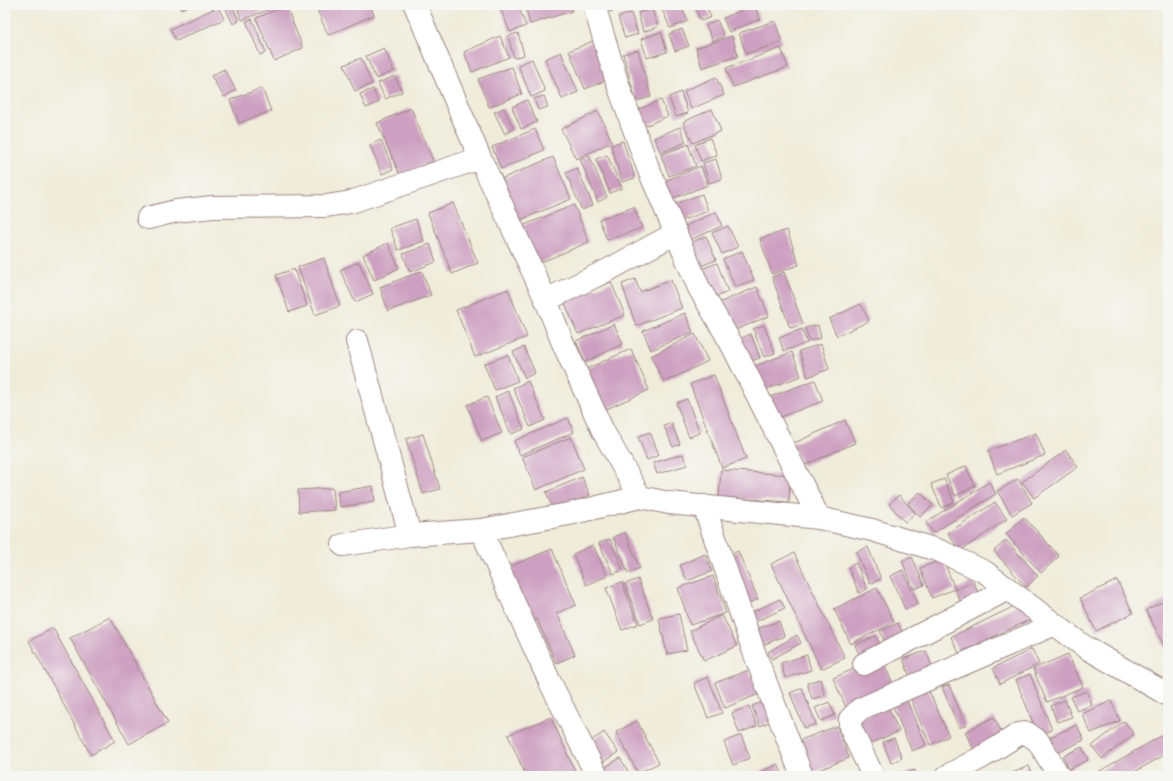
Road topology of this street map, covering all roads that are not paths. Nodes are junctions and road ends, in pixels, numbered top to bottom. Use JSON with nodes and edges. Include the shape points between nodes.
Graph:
{"nodes":[{"id":1,"x":415,"y":5,"type":"edge"},
{"id":2,"x":594,"y":5,"type":"edge"},
{"id":3,"x":480,"y":158,"type":"junction"},
{"id":4,"x":148,"y":218,"type":"dead end"},
{"id":5,"x":676,"y":233,"type":"junction"},
{"id":6,"x":546,"y":300,"type":"junction"},
{"id":7,"x":357,"y":342,"type":"dead end"},
{"id":8,"x":640,"y":498,"type":"junction"},
{"id":9,"x":704,"y":506,"type":"junction"},
{"id":10,"x":819,"y":518,"type":"junction"},
{"id":11,"x":480,"y":530,"type":"junction"},
{"id":12,"x":410,"y":535,"type":"junction"},
{"id":13,"x":343,"y":545,"type":"dead end"},
{"id":14,"x":1008,"y":589,"type":"junction"},
{"id":15,"x":1053,"y":625,"type":"junction"},
{"id":16,"x":864,"y":664,"type":"dead end"},
{"id":17,"x":1168,"y":695,"type":"edge"},
{"id":18,"x":955,"y":774,"type":"edge"},
{"id":19,"x":597,"y":776,"type":"edge"},
{"id":20,"x":802,"y":776,"type":"edge"},
{"id":21,"x":873,"y":776,"type":"edge"},
{"id":22,"x":1060,"y":776,"type":"edge"}],
"edges":[{"from":1,"to":3,"type":"street"},
{"from":2,"to":5,"type":"street","via":[[646,162]]},
{"from":3,"to":4,"type":"street","via":[[351,202],[326,206],[213,207],[176,211]]},
{"from":3,"to":6,"type":"street"},
{"from":5,"to":6,"type":"street"},
{"from":5,"to":10,"type":"street","via":[[699,288],[731,343]]},
{"from":6,"to":8,"type":"street","via":[[603,431]]},
{"from":7,"to":12,"type":"street"},
{"from":8,"to":9,"type":"street"},
{"from":8,"to":11,"type":"street"},
{"from":9,"to":10,"type":"street"},
{"from":9,"to":20,"type":"street","via":[[754,652]]},
{"from":10,"to":14,"type":"street","via":[[872,530],[940,551],[985,572]]},
{"from":11,"to":12,"type":"street"},
{"from":11,"to":19,"type":"street","via":[[549,680]]},
{"from":12,"to":13,"type":"street"},
{"from":14,"to":15,"type":"street"},
{"from":14,"to":16,"type":"street"},
{"from":15,"to":17,"type":"street","via":[[1085,648]]},
{"from":15,"to":21,"type":"street","via":[[860,709],[850,719],[850,727]]},
{"from":18,"to":22,"type":"street","via":[[1019,734],[1027,733],[1038,741]]}]}
